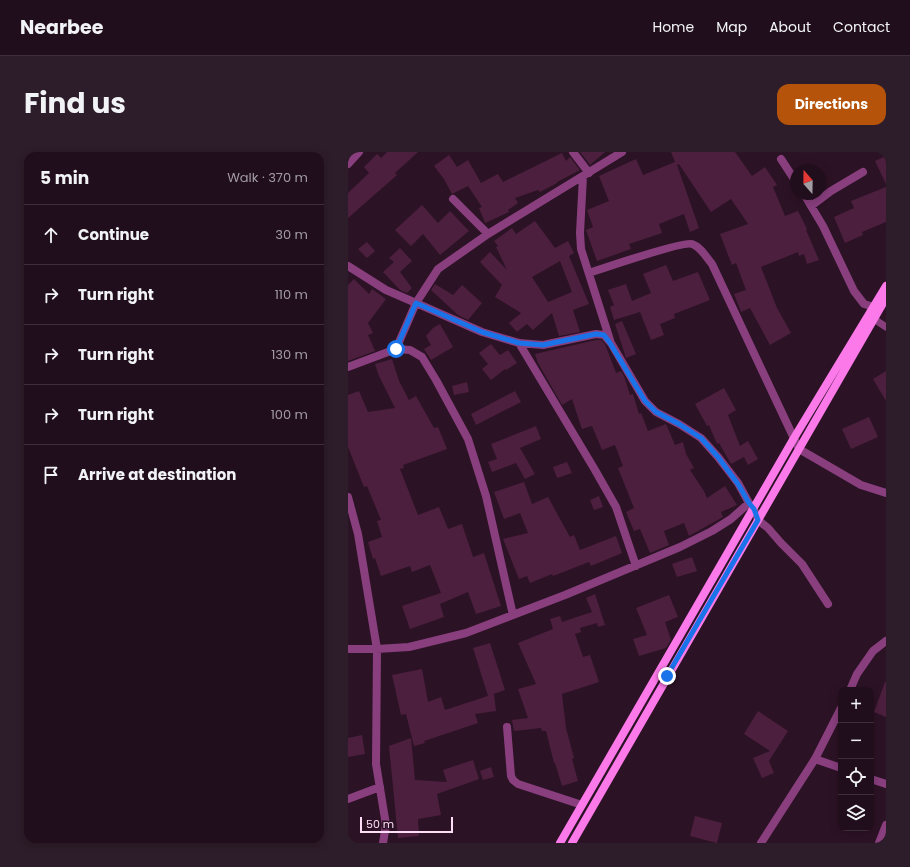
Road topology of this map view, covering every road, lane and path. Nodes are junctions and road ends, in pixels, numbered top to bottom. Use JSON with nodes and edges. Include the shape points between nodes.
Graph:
{"nodes":[{"id":1,"x":359,"y":152,"type":"edge"},
{"id":2,"x":573,"y":152,"type":"edge"},
{"id":3,"x":622,"y":152,"type":"edge"},
{"id":4,"x":781,"y":159,"type":"dead end"},
{"id":5,"x":348,"y":164,"type":"edge"},
{"id":6,"x":863,"y":172,"type":"dead end"},
{"id":7,"x":790,"y":173,"type":"edge"},
{"id":8,"x":586,"y":175,"type":"junction"},
{"id":9,"x":453,"y":199,"type":"dead end"},
{"id":10,"x":808,"y":200,"type":"edge"},
{"id":11,"x":812,"y":206,"type":"junction"},
{"id":12,"x":488,"y":234,"type":"junction"},
{"id":13,"x":348,"y":266,"type":"edge"},
{"id":14,"x":589,"y":273,"type":"junction"},
{"id":15,"x":886,"y":286,"type":"edge"},
{"id":16,"x":886,"y":298,"type":"edge"},
{"id":17,"x":416,"y":303,"type":"junction"},
{"id":18,"x":874,"y":308,"type":"junction"},
{"id":19,"x":874,"y":319,"type":"junction"},
{"id":20,"x":886,"y":327,"type":"edge"},
{"id":21,"x":519,"y":343,"type":"junction"},
{"id":22,"x":610,"y":343,"type":"junction"},
{"id":23,"x":396,"y":349,"type":"junction"},
{"id":24,"x":348,"y":367,"type":"edge"},
{"id":25,"x":794,"y":438,"type":"junction"},
{"id":26,"x":799,"y":449,"type":"junction"},
{"id":27,"x":886,"y":493,"type":"edge"},
{"id":28,"x":348,"y":497,"type":"edge"},
{"id":29,"x":751,"y":506,"type":"junction"},
{"id":30,"x":758,"y":520,"type":"junction"},
{"id":31,"x":636,"y":566,"type":"junction"},
{"id":32,"x":828,"y":604,"type":"dead end"},
{"id":33,"x":514,"y":615,"type":"junction"},
{"id":34,"x":886,"y":641,"type":"edge"},
{"id":35,"x":348,"y":649,"type":"edge"},
{"id":36,"x":377,"y":649,"type":"junction"},
{"id":37,"x":851,"y":687,"type":"edge"},
{"id":38,"x":838,"y":714,"type":"edge"},
{"id":39,"x":506,"y":727,"type":"dead end"},
{"id":40,"x":815,"y":759,"type":"junction"},
{"id":41,"x":838,"y":767,"type":"edge"},
{"id":42,"x":874,"y":780,"type":"edge"},
{"id":43,"x":886,"y":784,"type":"edge"},
{"id":44,"x":380,"y":787,"type":"junction"},
{"id":45,"x":348,"y":798,"type":"edge"},
{"id":46,"x":582,"y":805,"type":"junction"},
{"id":47,"x":886,"y":825,"type":"edge"},
{"id":48,"x":385,"y":843,"type":"edge"},
{"id":49,"x":560,"y":843,"type":"edge"},
{"id":50,"x":572,"y":843,"type":"edge"},
{"id":51,"x":761,"y":843,"type":"edge"},
{"id":52,"x":879,"y":843,"type":"edge"}],
"edges":[{"from":1,"to":5,"type":"street"},
{"from":2,"to":8,"type":"street"},
{"from":3,"to":8,"type":"street"},
{"from":4,"to":7,"type":"street"},
{"from":6,"to":11,"type":"street"},
{"from":8,"to":12,"type":"street"},
{"from":8,"to":14,"type":"street","via":[[580,233],[581,249]]},
{"from":9,"to":12,"type":"street"},
{"from":10,"to":11,"type":"street"},
{"from":11,"to":18,"type":"street","via":[[854,291],[864,304]]},
{"from":12,"to":17,"type":"street","via":[[438,269]]},
{"from":13,"to":17,"type":"street","via":[[386,290]]},
{"from":14,"to":22,"type":"street"},
{"from":14,"to":25,"type":"street","via":[[676,246],[692,244],[704,253],[712,264]]},
{"from":15,"to":18,"type":"main road"},
{"from":16,"to":19,"type":"main road"},
{"from":17,"to":21,"type":"street","via":[[482,332]]},
{"from":17,"to":23,"type":"street"},
{"from":18,"to":25,"type":"main road"},
{"from":19,"to":20,"type":"lane"},
{"from":19,"to":26,"type":"main road"},
{"from":21,"to":22,"type":"street","via":[[543,345],[596,334],[604,335]]},
{"from":21,"to":31,"type":"street","via":[[616,507]]},
{"from":22,"to":29,"type":"street","via":[[645,401],[656,412],[701,438],[722,462]]},
{"from":23,"to":24,"type":"street"},
{"from":23,"to":33,"type":"street","via":[[410,350],[422,357],[468,439],[486,496]]},
{"from":25,"to":26,"type":"street"},
{"from":25,"to":29,"type":"main road"},
{"from":26,"to":27,"type":"street","via":[[861,485]]},
{"from":26,"to":30,"type":"main road"},
{"from":28,"to":36,"type":"street","via":[[358,534]]},
{"from":29,"to":30,"type":"street"},
{"from":29,"to":31,"type":"street","via":[[712,531]]},
{"from":29,"to":46,"type":"main road"},
{"from":30,"to":32,"type":"street","via":[[802,564]]},
{"from":30,"to":50,"type":"main road"},
{"from":31,"to":33,"type":"street"},
{"from":33,"to":36,"type":"street","via":[[466,633],[409,647]]},
{"from":34,"to":37,"type":"street","via":[[873,651]]},
{"from":35,"to":36,"type":"street"},
{"from":36,"to":44,"type":"street","via":[[376,764]]},
{"from":38,"to":40,"type":"street"},
{"from":39,"to":46,"type":"street","via":[[513,780],[518,784]]},
{"from":40,"to":41,"type":"street"},
{"from":40,"to":51,"type":"street"},
{"from":42,"to":43,"type":"street"},
{"from":44,"to":45,"type":"street"},
{"from":44,"to":48,"type":"street","via":[[386,825]]},
{"from":46,"to":49,"type":"main road"},
{"from":47,"to":52,"type":"street"}]}
